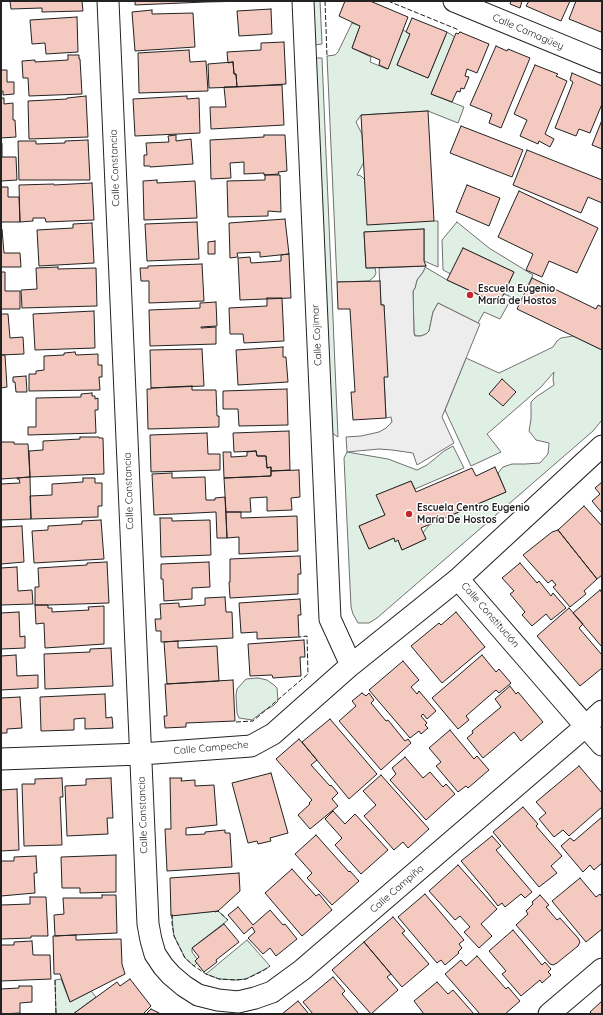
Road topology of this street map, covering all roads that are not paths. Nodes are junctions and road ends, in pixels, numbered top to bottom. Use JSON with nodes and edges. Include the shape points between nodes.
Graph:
{"nodes":[{"id":1,"x":108,"y":1,"type":"edge"},
{"id":2,"x":303,"y":1,"type":"edge"},
{"id":3,"x":454,"y":1,"type":"edge"},
{"id":4,"x":602,"y":62,"type":"edge"},
{"id":5,"x":602,"y":446,"type":"edge"},
{"id":6,"x":458,"y":579,"type":"junction"},
{"id":7,"x":351,"y":665,"type":"junction"},
{"id":8,"x":602,"y":711,"type":"edge"},
{"id":9,"x":586,"y":726,"type":"junction"},
{"id":10,"x":602,"y":746,"type":"edge"},
{"id":11,"x":140,"y":754,"type":"junction"},
{"id":12,"x":1,"y":759,"type":"edge"},
{"id":13,"x":602,"y":969,"type":"edge"},
{"id":14,"x":172,"y":975,"type":"joint"},
{"id":15,"x":549,"y":1014,"type":"edge"}],
"edges":[{"from":1,"to":11,"type":"street","name":"Calle Constancia"},
{"from":2,"to":7,"type":"street","name":"Calle Cojimar","via":[[330,619]]},
{"from":3,"to":4,"type":"street","name":"Calle Camagüey"},
{"from":5,"to":6,"type":"street","name":"Calle Constitución"},
{"from":6,"to":7,"type":"street","name":"Calle Campeche"},
{"from":6,"to":9,"type":"street","name":"Calle Constitución"},
{"from":7,"to":11,"type":"street","name":"Calle Campeche","via":[[273,734],[251,746]]},
{"from":8,"to":9,"type":"street","name":"Calle Campiña"},
{"from":9,"to":10,"type":"street","name":"Calle Constitución"},
{"from":9,"to":14,"type":"street","name":"Calle Campiña","via":[[302,970],[272,992],[238,1002],[218,1000],[198,995]]},
{"from":11,"to":12,"type":"street","name":"Calle Campeche"},
{"from":11,"to":14,"type":"street","name":"Calle Constancia","via":[[148,924],[155,954]]},
{"from":13,"to":15,"type":"street"}]}
